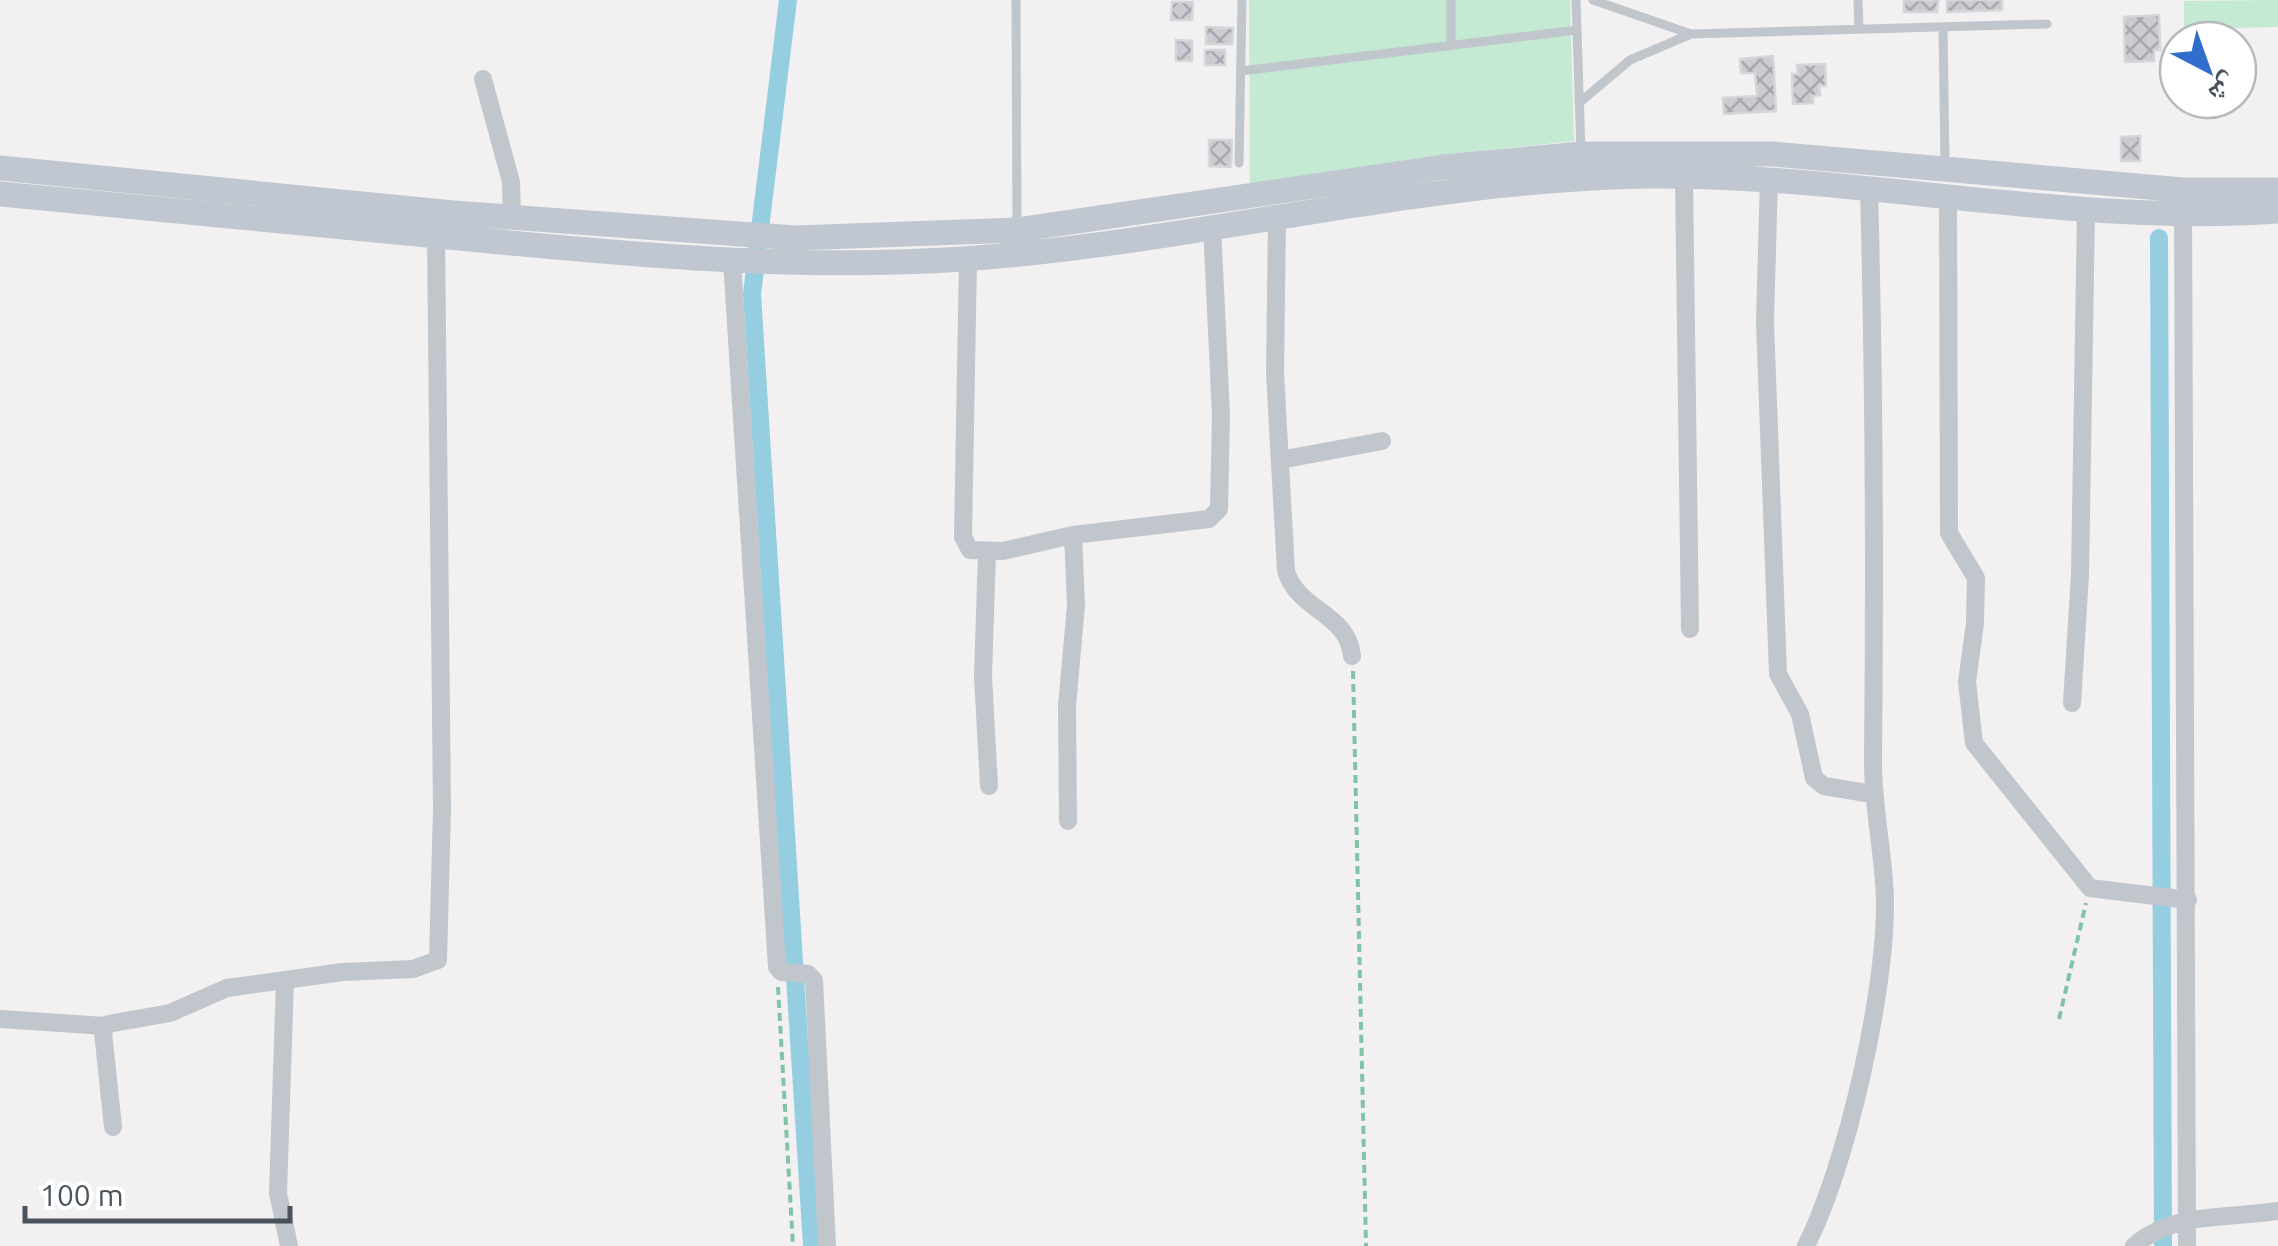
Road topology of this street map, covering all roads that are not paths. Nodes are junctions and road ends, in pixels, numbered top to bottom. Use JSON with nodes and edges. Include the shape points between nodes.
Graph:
{"nodes":[{"id":1,"x":1016,"y":0,"type":"edge"},
{"id":2,"x":1242,"y":0,"type":"edge"},
{"id":3,"x":1450,"y":0,"type":"edge"},
{"id":4,"x":1576,"y":0,"type":"edge"},
{"id":5,"x":1593,"y":0,"type":"edge"},
{"id":6,"x":1858,"y":0,"type":"edge"},
{"id":7,"x":2047,"y":24,"type":"dead end"},
{"id":8,"x":1943,"y":27,"type":"junction"},
{"id":9,"x":1860,"y":29,"type":"junction"},
{"id":10,"x":1577,"y":30,"type":"junction"},
{"id":11,"x":1692,"y":34,"type":"junction"},
{"id":12,"x":1451,"y":46,"type":"junction"},
{"id":13,"x":1241,"y":71,"type":"junction"},
{"id":14,"x":483,"y":79,"type":"dead end"},
{"id":15,"x":1579,"y":103,"type":"junction"},
{"id":16,"x":1239,"y":163,"type":"dead end"},
{"id":17,"x":1582,"y":167,"type":"junction"},
{"id":18,"x":1944,"y":167,"type":"junction"},
{"id":19,"x":0,"y":168,"type":"edge"},
{"id":20,"x":1684,"y":177,"type":"junction"},
{"id":21,"x":1769,"y":178,"type":"junction"},
{"id":22,"x":1869,"y":188,"type":"junction"},
{"id":23,"x":2278,"y":190,"type":"edge"},
{"id":24,"x":0,"y":194,"type":"edge"},
{"id":25,"x":1948,"y":198,"type":"junction"},
{"id":26,"x":2183,"y":202,"type":"junction"},
{"id":27,"x":2086,"y":211,"type":"junction"},
{"id":28,"x":2278,"y":211,"type":"edge"},
{"id":29,"x":512,"y":218,"type":"junction"},
{"id":30,"x":1277,"y":218,"type":"junction"},
{"id":31,"x":1212,"y":226,"type":"junction"},
{"id":32,"x":436,"y":236,"type":"junction"},
{"id":33,"x":1017,"y":241,"type":"junction"},
{"id":34,"x":968,"y":258,"type":"junction"},
{"id":35,"x":732,"y":261,"type":"junction"},
{"id":36,"x":1382,"y":441,"type":"dead end"},
{"id":37,"x":1280,"y":460,"type":"junction"},
{"id":38,"x":1073,"y":534,"type":"junction"},
{"id":39,"x":987,"y":552,"type":"junction"},
{"id":40,"x":1690,"y":629,"type":"dead end"},
{"id":41,"x":1352,"y":656,"type":"road end"},
{"id":42,"x":2072,"y":704,"type":"dead end"},
{"id":43,"x":989,"y":786,"type":"dead end"},
{"id":44,"x":1872,"y":794,"type":"junction"},
{"id":45,"x":1068,"y":821,"type":"dead end"},
{"id":46,"x":2188,"y":900,"type":"junction"},
{"id":47,"x":285,"y":980,"type":"junction"},
{"id":48,"x":0,"y":1019,"type":"edge"},
{"id":49,"x":105,"y":1026,"type":"junction"},
{"id":50,"x":113,"y":1127,"type":"dead end"},
{"id":51,"x":2278,"y":1211,"type":"edge"},
{"id":52,"x":2186,"y":1220,"type":"junction"},
{"id":53,"x":289,"y":1246,"type":"edge"},
{"id":54,"x":827,"y":1246,"type":"edge"},
{"id":55,"x":1806,"y":1246,"type":"edge"},
{"id":56,"x":2134,"y":1246,"type":"edge"},
{"id":57,"x":2187,"y":1246,"type":"edge"}],
"edges":[{"from":1,"to":33,"type":"lane"},
{"from":2,"to":13,"type":"lane"},
{"from":3,"to":12,"type":"lane"},
{"from":4,"to":10,"type":"lane"},
{"from":5,"to":11,"type":"lane"},
{"from":6,"to":9,"type":"lane"},
{"from":7,"to":8,"type":"lane"},
{"from":8,"to":9,"type":"lane"},
{"from":8,"to":18,"type":"lane"},
{"from":9,"to":11,"type":"lane"},
{"from":10,"to":12,"type":"lane"},
{"from":10,"to":15,"type":"lane"},
{"from":11,"to":15,"type":"lane","via":[[1630,60]]},
{"from":12,"to":13,"type":"lane"},
{"from":13,"to":16,"type":"lane"},
{"from":14,"to":29,"type":"street","via":[[511,182]]},
{"from":15,"to":17,"type":"lane"},
{"from":17,"to":18,"type":"street","via":[[1774,154]]},
{"from":17,"to":20,"type":"street"},
{"from":17,"to":30,"type":"street"},
{"from":17,"to":33,"type":"street","via":[[1443,167]]},
{"from":18,"to":26,"type":"street"},
{"from":19,"to":29,"type":"street"},
{"from":20,"to":21,"type":"street"},
{"from":20,"to":40,"type":"street"},
{"from":21,"to":22,"type":"street"},
{"from":21,"to":44,"type":"street","via":[[1765,322],[1778,674],[1800,714],[1814,778],[1824,786]]},
{"from":22,"to":25,"type":"street"},
{"from":22,"to":44,"type":"street"},
{"from":23,"to":26,"type":"street"},
{"from":24,"to":32,"type":"street"},
{"from":25,"to":27,"type":"street"},
{"from":25,"to":46,"type":"street","via":[[1948,534],[1976,578],[1968,724],[1988,766],[2090,888]]},
{"from":26,"to":27,"type":"street"},
{"from":26,"to":28,"type":"street"},
{"from":26,"to":46,"type":"street"},
{"from":27,"to":42,"type":"street"},
{"from":29,"to":33,"type":"street","via":[[796,238]]},
{"from":30,"to":31,"type":"street"},
{"from":30,"to":37,"type":"street"},
{"from":31,"to":33,"type":"street"},
{"from":31,"to":38,"type":"street","via":[[1219,509],[1209,519]]},
{"from":32,"to":35,"type":"street"},
{"from":32,"to":47,"type":"street","via":[[441,950],[431,966]]},
{"from":33,"to":34,"type":"street"},
{"from":34,"to":35,"type":"street"},
{"from":34,"to":39,"type":"street","via":[[962,538],[970,550]]},
{"from":35,"to":54,"type":"street","via":[[789,971],[814,980]]},
{"from":36,"to":37,"type":"street"},
{"from":37,"to":41,"type":"street","via":[[1290,585],[1344,629]]},
{"from":38,"to":39,"type":"street"},
{"from":38,"to":45,"type":"street"},
{"from":39,"to":43,"type":"street","via":[[983,676]]},
{"from":44,"to":55,"type":"street","via":[[1884,946],[1829,1195]]},
{"from":46,"to":52,"type":"street"},
{"from":47,"to":49,"type":"street","via":[[227,988],[170,1013]]},
{"from":47,"to":53,"type":"street","via":[[278,1193]]},
{"from":48,"to":49,"type":"street"},
{"from":49,"to":50,"type":"street"},
{"from":51,"to":52,"type":"street"},
{"from":52,"to":56,"type":"street","via":[[2156,1227]]},
{"from":52,"to":57,"type":"street"}]}
